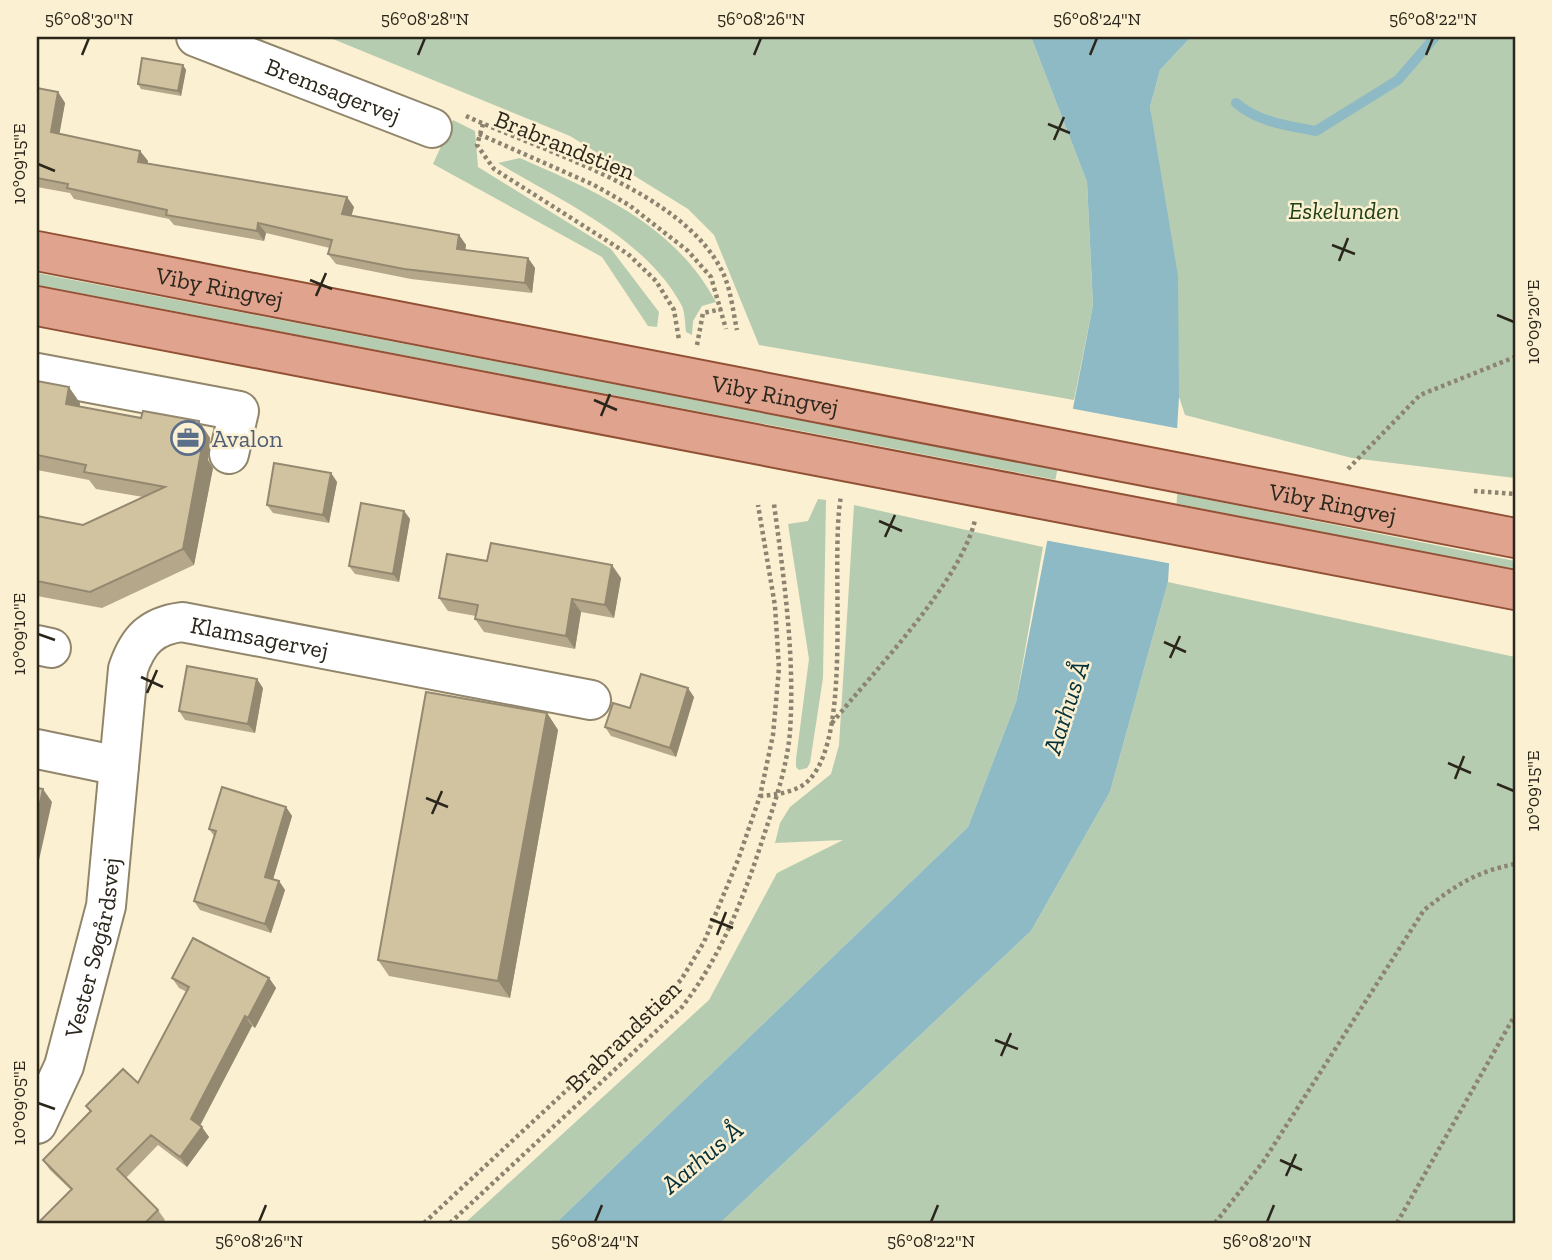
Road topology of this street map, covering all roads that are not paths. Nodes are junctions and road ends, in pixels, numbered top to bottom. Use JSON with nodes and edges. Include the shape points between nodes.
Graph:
{"nodes":[{"id":1,"x":196,"y":37,"type":"edge"},
{"id":2,"x":432,"y":128,"type":"dead end"},
{"id":3,"x":37,"y":251,"type":"edge"},
{"id":4,"x":37,"y":306,"type":"edge"},
{"id":5,"x":37,"y":373,"type":"edge"},
{"id":6,"x":229,"y":454,"type":"dead end"},
{"id":7,"x":1388,"y":514,"type":"junction"},
{"id":8,"x":1515,"y":525,"type":"edge"},
{"id":9,"x":1515,"y":538,"type":"edge"},
{"id":10,"x":1515,"y":590,"type":"edge"},
{"id":11,"x":591,"y":700,"type":"dead end"},
{"id":12,"x":37,"y":750,"type":"edge"},
{"id":13,"x":119,"y":766,"type":"junction"},
{"id":14,"x":41,"y":1105,"type":"edge"}],
"edges":[{"from":1,"to":2,"type":"street","name":"Bremsagervej"},
{"from":3,"to":7,"type":"main road","name":"Viby Ringvej"},
{"from":4,"to":10,"type":"main road","name":"Viby Ringvej"},
{"from":5,"to":6,"type":"street","via":[[239,411]]},
{"from":7,"to":8,"type":"main road"},
{"from":7,"to":9,"type":"main road","name":"Viby Ringvej"},
{"from":11,"to":13,"type":"street","name":"Klamsagervej","via":[[173,624],[146,634],[135,650],[128,669]]},
{"from":12,"to":13,"type":"street"},
{"from":13,"to":14,"type":"street","name":"Vester Søgårdsvej","via":[[106,906],[64,1066]]}]}
